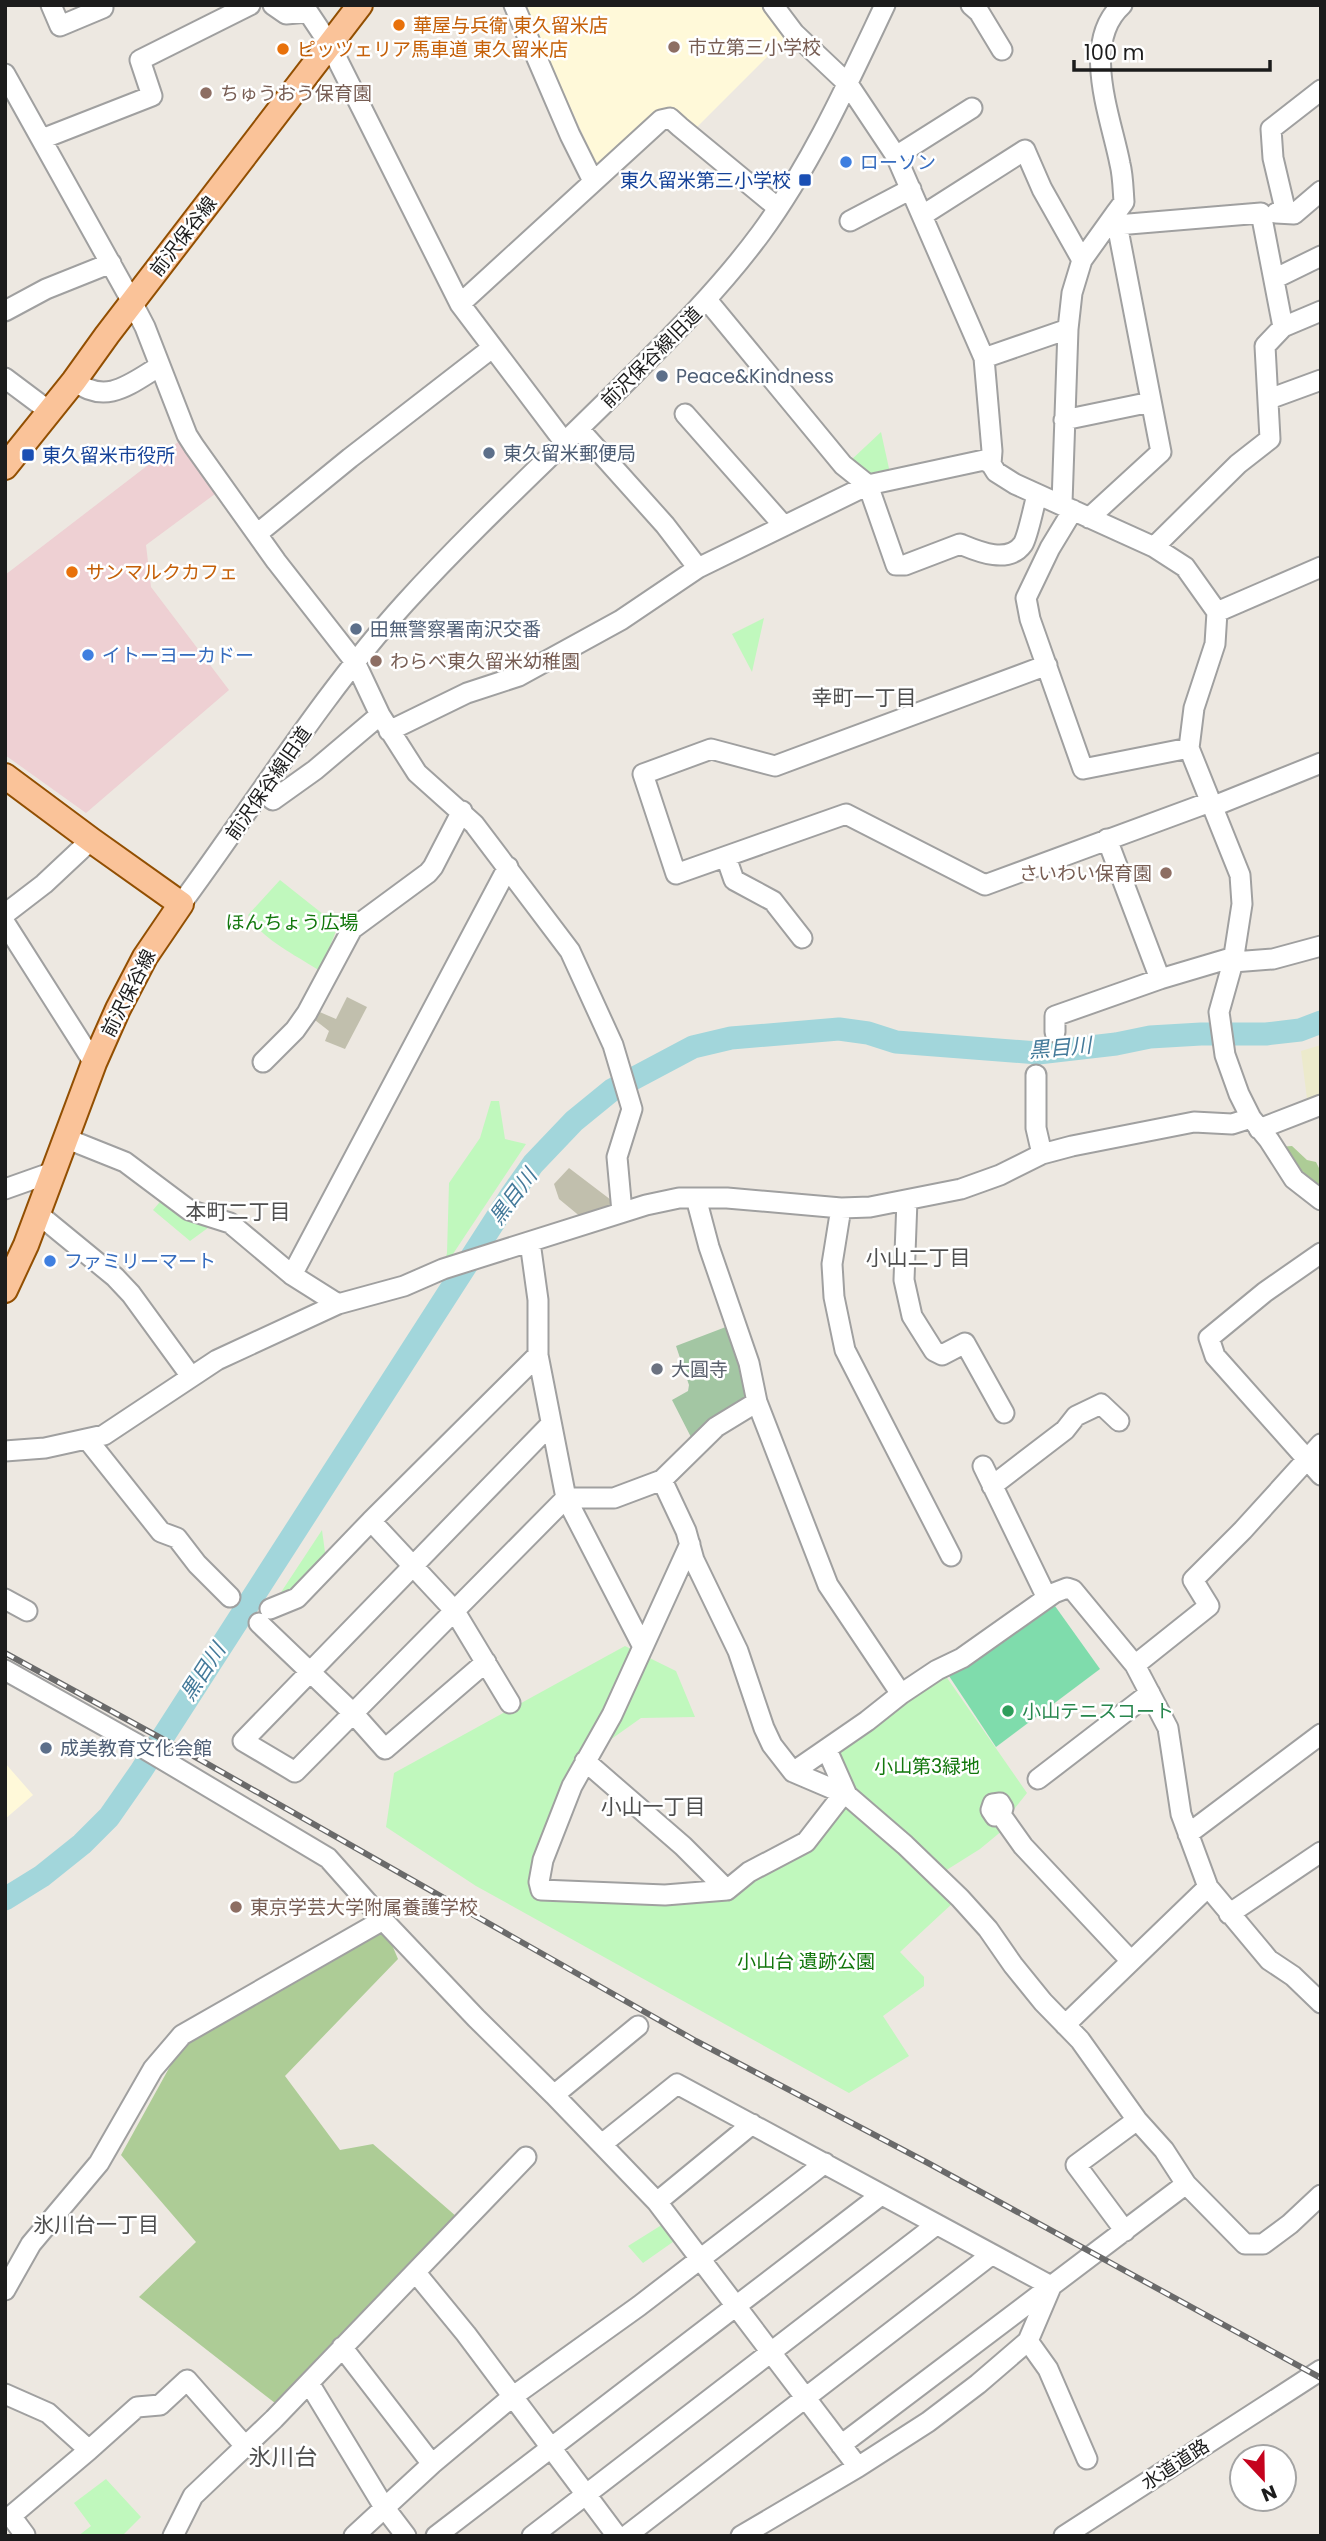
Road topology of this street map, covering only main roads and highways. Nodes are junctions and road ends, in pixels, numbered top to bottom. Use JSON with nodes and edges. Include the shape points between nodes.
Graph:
{"nodes":[{"id":1,"x":360,"y":5,"type":"edge"},
{"id":2,"x":5,"y":467,"type":"edge"},
{"id":3,"x":5,"y":776,"type":"edge"},
{"id":4,"x":5,"y":1290,"type":"edge"}],
"edges":[{"from":1,"to":2,"type":"main road","name":"前沢保谷線"},
{"from":3,"to":4,"type":"main road","name":"前沢保谷線","via":[[181,904],[145,957],[94,1063]]}]}
